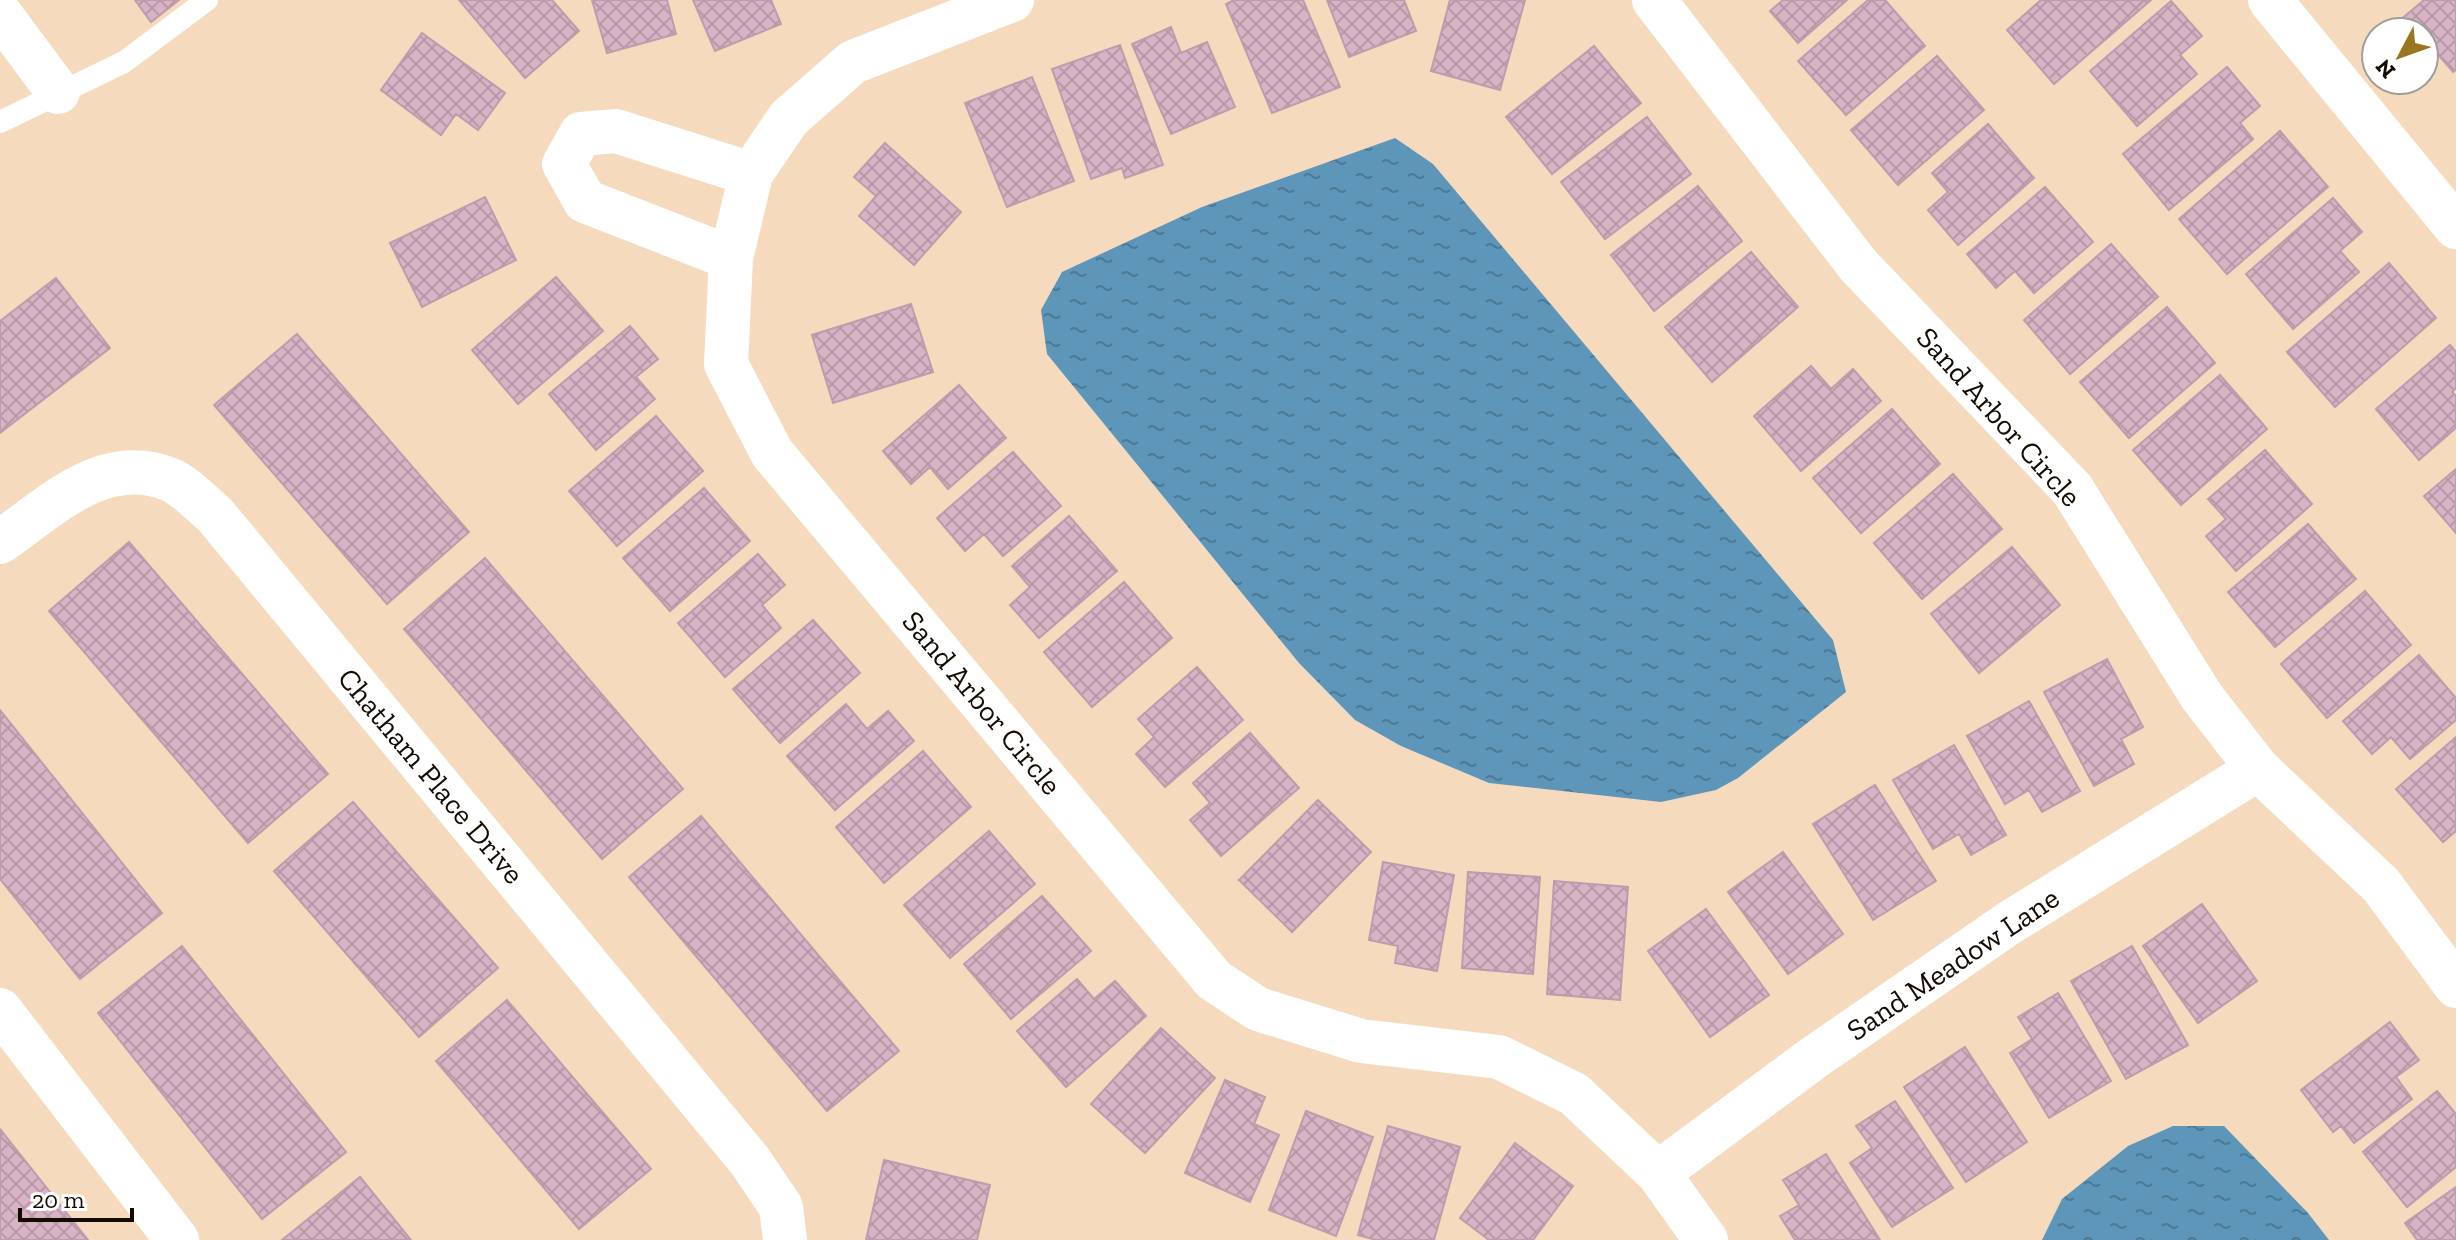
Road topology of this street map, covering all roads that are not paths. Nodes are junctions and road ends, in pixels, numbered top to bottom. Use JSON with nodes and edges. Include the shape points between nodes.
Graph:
{"nodes":[{"id":1,"x":207,"y":0,"type":"edge"},
{"id":2,"x":1012,"y":0,"type":"edge"},
{"id":3,"x":1654,"y":0,"type":"edge"},
{"id":4,"x":2270,"y":0,"type":"edge"},
{"id":5,"x":0,"y":14,"type":"edge"},
{"id":6,"x":58,"y":92,"type":"junction"},
{"id":7,"x":0,"y":122,"type":"edge"},
{"id":8,"x":751,"y":174,"type":"junction"},
{"id":9,"x":2456,"y":227,"type":"edge"},
{"id":10,"x":731,"y":258,"type":"junction"},
{"id":11,"x":0,"y":542,"type":"edge"},
{"id":12,"x":2258,"y":769,"type":"junction"},
{"id":13,"x":2456,"y":986,"type":"edge"},
{"id":14,"x":0,"y":1010,"type":"edge"},
{"id":15,"x":1658,"y":1173,"type":"junction"},
{"id":16,"x":177,"y":1240,"type":"edge"},
{"id":17,"x":785,"y":1240,"type":"edge"},
{"id":18,"x":1706,"y":1240,"type":"edge"}],
"edges":[{"from":1,"to":6,"type":"lane","via":[[124,62]]},
{"from":2,"to":8,"type":"street","name":"Sand Arbor Circle","via":[[853,62],[789,118]]},
{"from":3,"to":12,"type":"street","name":"Sand Arbor Circle","via":[[1858,265],[2072,489],[2202,697]]},
{"from":4,"to":9,"type":"street"},
{"from":5,"to":6,"type":"street"},
{"from":6,"to":7,"type":"lane"},
{"from":8,"to":10,"type":"street","name":"Sand Arbor Circle"},
{"from":8,"to":10,"type":"street","via":[[616,131],[581,134],[564,164],[585,201]]},
{"from":10,"to":15,"type":"street","name":"Sand Arbor Circle","via":[[726,364],[772,453],[1214,980],[1258,1009],[1361,1041],[1499,1057],[1574,1094]]},
{"from":11,"to":17,"type":"street","name":"Chatham Place Drive","via":[[88,481],[132,469],[173,481],[215,515],[750,1161],[781,1207]]},
{"from":12,"to":13,"type":"street","name":"Sand Arbor Circle","via":[[2381,885]]},
{"from":12,"to":15,"type":"street","name":"Sand Meadow Lane","via":[[2009,923]]},
{"from":14,"to":16,"type":"street"},
{"from":15,"to":18,"type":"street","name":"Sand Arbor Circle"}]}
